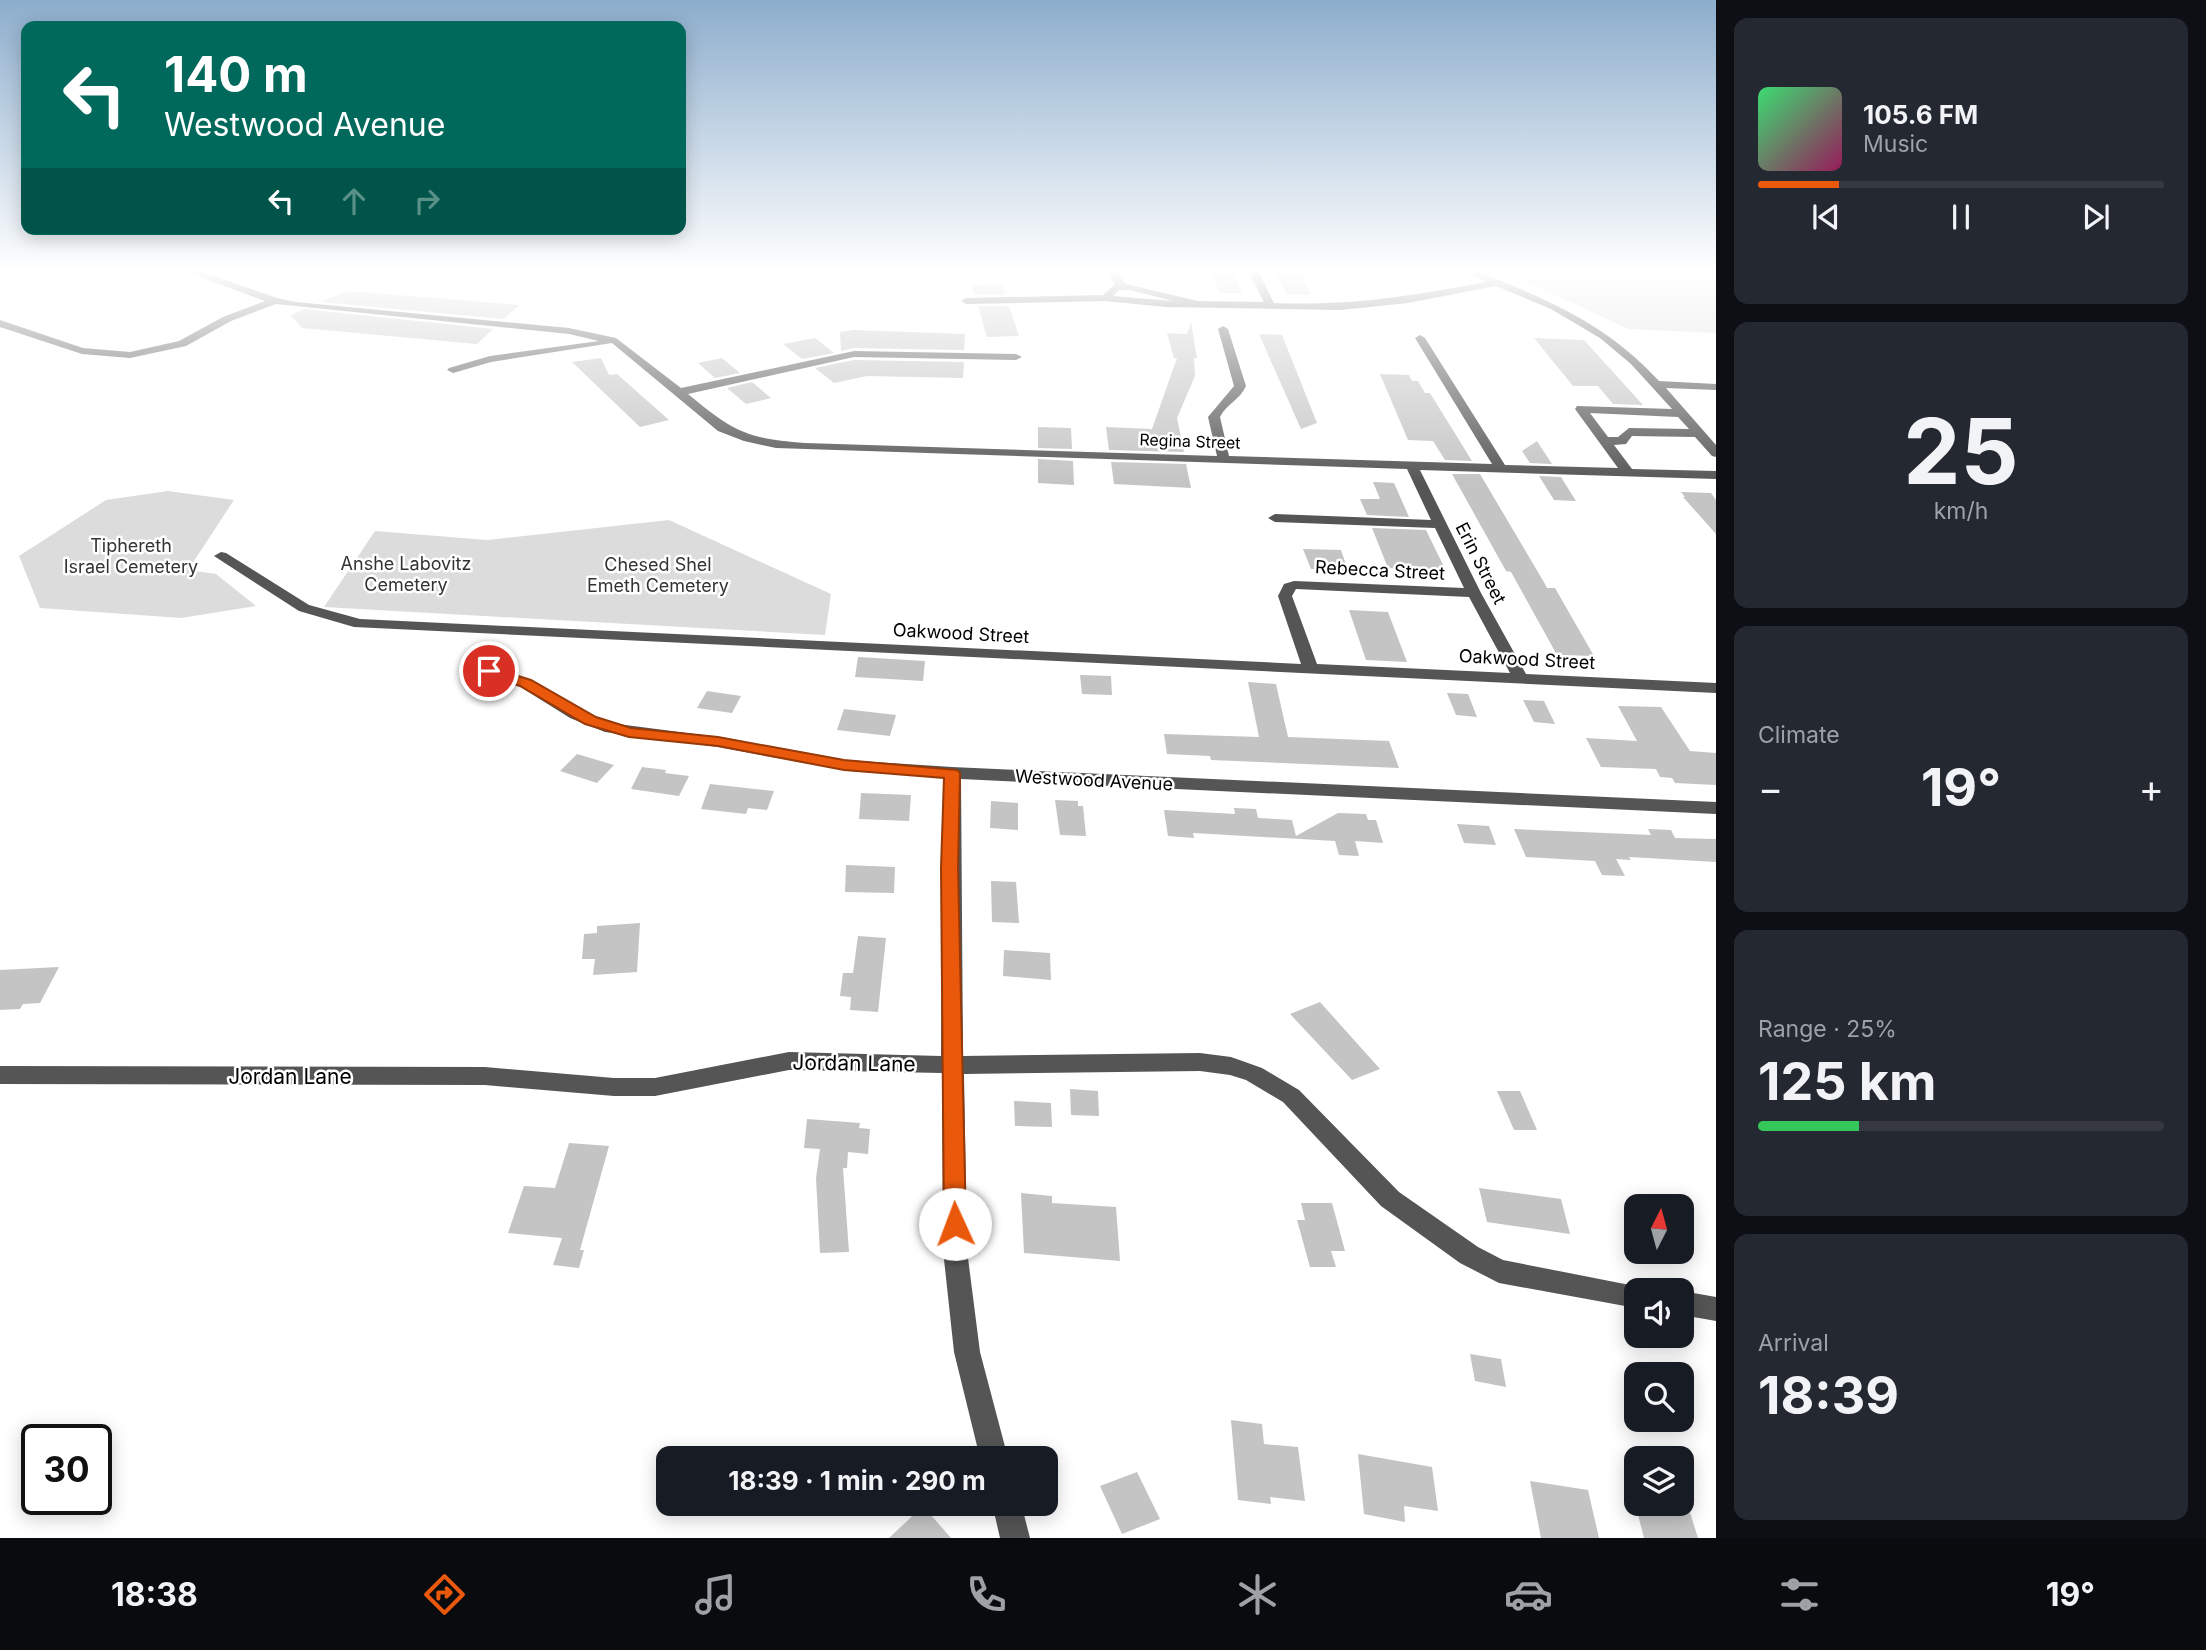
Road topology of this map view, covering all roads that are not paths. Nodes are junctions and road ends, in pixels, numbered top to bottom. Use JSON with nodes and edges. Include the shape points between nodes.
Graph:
{"nodes":[{"id":1,"x":52,"y":341,"type":"edge"},
{"id":2,"x":188,"y":341,"type":"edge"},
{"id":3,"x":616,"y":341,"type":"joint"},
{"id":4,"x":1227,"y":341,"type":"edge"},
{"id":5,"x":1422,"y":341,"type":"edge"},
{"id":6,"x":1609,"y":341,"type":"edge"},
{"id":7,"x":1016,"y":357,"type":"dead end"},
{"id":8,"x":453,"y":370,"type":"dead end"},
{"id":9,"x":1654,"y":384,"type":"junction"},
{"id":10,"x":1716,"y":387,"type":"edge"},
{"id":11,"x":680,"y":392,"type":"junction"},
{"id":12,"x":1680,"y":413,"type":"junction"},
{"id":13,"x":1698,"y":433,"type":"junction"},
{"id":14,"x":1604,"y":441,"type":"junction"},
{"id":15,"x":1716,"y":453,"type":"edge"},
{"id":16,"x":1224,"y":460,"type":"junction"},
{"id":17,"x":1411,"y":465,"type":"junction"},
{"id":18,"x":1501,"y":468,"type":"junction"},
{"id":19,"x":1626,"y":471,"type":"junction"},
{"id":20,"x":1716,"y":475,"type":"edge"},
{"id":21,"x":1275,"y":518,"type":"dead end"},
{"id":22,"x":1440,"y":524,"type":"junction"},
{"id":23,"x":221,"y":556,"type":"dead end"},
{"id":24,"x":1474,"y":593,"type":"junction"},
{"id":25,"x":1310,"y":668,"type":"junction"},
{"id":26,"x":489,"y":671,"type":"dead end"},
{"id":27,"x":1520,"y":678,"type":"junction"},
{"id":28,"x":1716,"y":688,"type":"edge"},
{"id":29,"x":952,"y":773,"type":"junction"},
{"id":30,"x":1716,"y":808,"type":"edge"},
{"id":31,"x":952,"y":1065,"type":"junction"},
{"id":32,"x":0,"y":1075,"type":"edge"},
{"id":33,"x":1624,"y":1294,"type":"edge"},
{"id":34,"x":1694,"y":1305,"type":"edge"},
{"id":35,"x":1716,"y":1309,"type":"edge"},
{"id":36,"x":991,"y":1446,"type":"edge"},
{"id":37,"x":1009,"y":1516,"type":"edge"},
{"id":38,"x":1015,"y":1538,"type":"edge"}],
"edges":[{"from":1,"to":2,"type":"street","via":[[82,351],[131,355]]},
{"from":3,"to":8,"type":"street","via":[[491,359]]},
{"from":3,"to":11,"type":"street","name":"Regina Street"},
{"from":4,"to":16,"type":"street","via":[[1240,386],[1238,394],[1214,417]]},
{"from":5,"to":18,"type":"street"},
{"from":6,"to":9,"type":"street"},
{"from":7,"to":11,"type":"street","via":[[854,354]]},
{"from":9,"to":10,"type":"street"},
{"from":9,"to":12,"type":"street"},
{"from":11,"to":16,"type":"street","name":"Regina Street","via":[[722,428],[772,444]]},
{"from":12,"to":13,"type":"street"},
{"from":12,"to":14,"type":"street","via":[[1581,410]]},
{"from":13,"to":14,"type":"street","via":[[1629,432],[1622,441]]},
{"from":13,"to":15,"type":"street"},
{"from":14,"to":19,"type":"street"},
{"from":16,"to":17,"type":"street","name":"Regina Street"},
{"from":17,"to":18,"type":"street","name":"Regina Street"},
{"from":17,"to":22,"type":"street","name":"Erin Street"},
{"from":18,"to":19,"type":"street","name":"Regina Street"},
{"from":19,"to":20,"type":"street","name":"Regina Street"},
{"from":21,"to":22,"type":"street"},
{"from":22,"to":24,"type":"street","name":"Erin Street"},
{"from":23,"to":25,"type":"street","name":"Oakwood Street","via":[[304,608],[359,624]]},
{"from":24,"to":25,"type":"street","name":"Rebecca Street","via":[[1289,587],[1285,596]]},
{"from":24,"to":27,"type":"street","name":"Erin Street"},
{"from":25,"to":27,"type":"street","name":"Oakwood Street"},
{"from":26,"to":29,"type":"street","name":"Westwood Avenue","via":[[525,683],[596,722],[629,732],[718,742],[844,765]]},
{"from":27,"to":28,"type":"street","name":"Oakwood Street"},
{"from":29,"to":30,"type":"street","name":"Westwood Avenue"},
{"from":29,"to":31,"type":"street"},
{"from":31,"to":32,"type":"street","name":"Jordan Lane","via":[[789,1061],[655,1087],[485,1076]]},
{"from":31,"to":33,"type":"street","name":"Jordan Lane","via":[[1200,1062],[1231,1066],[1291,1096],[1390,1199],[1469,1255],[1499,1271]]},
{"from":31,"to":36,"type":"street","via":[[956,1250],[967,1352]]},
{"from":34,"to":35,"type":"street"},
{"from":37,"to":38,"type":"street"}]}
